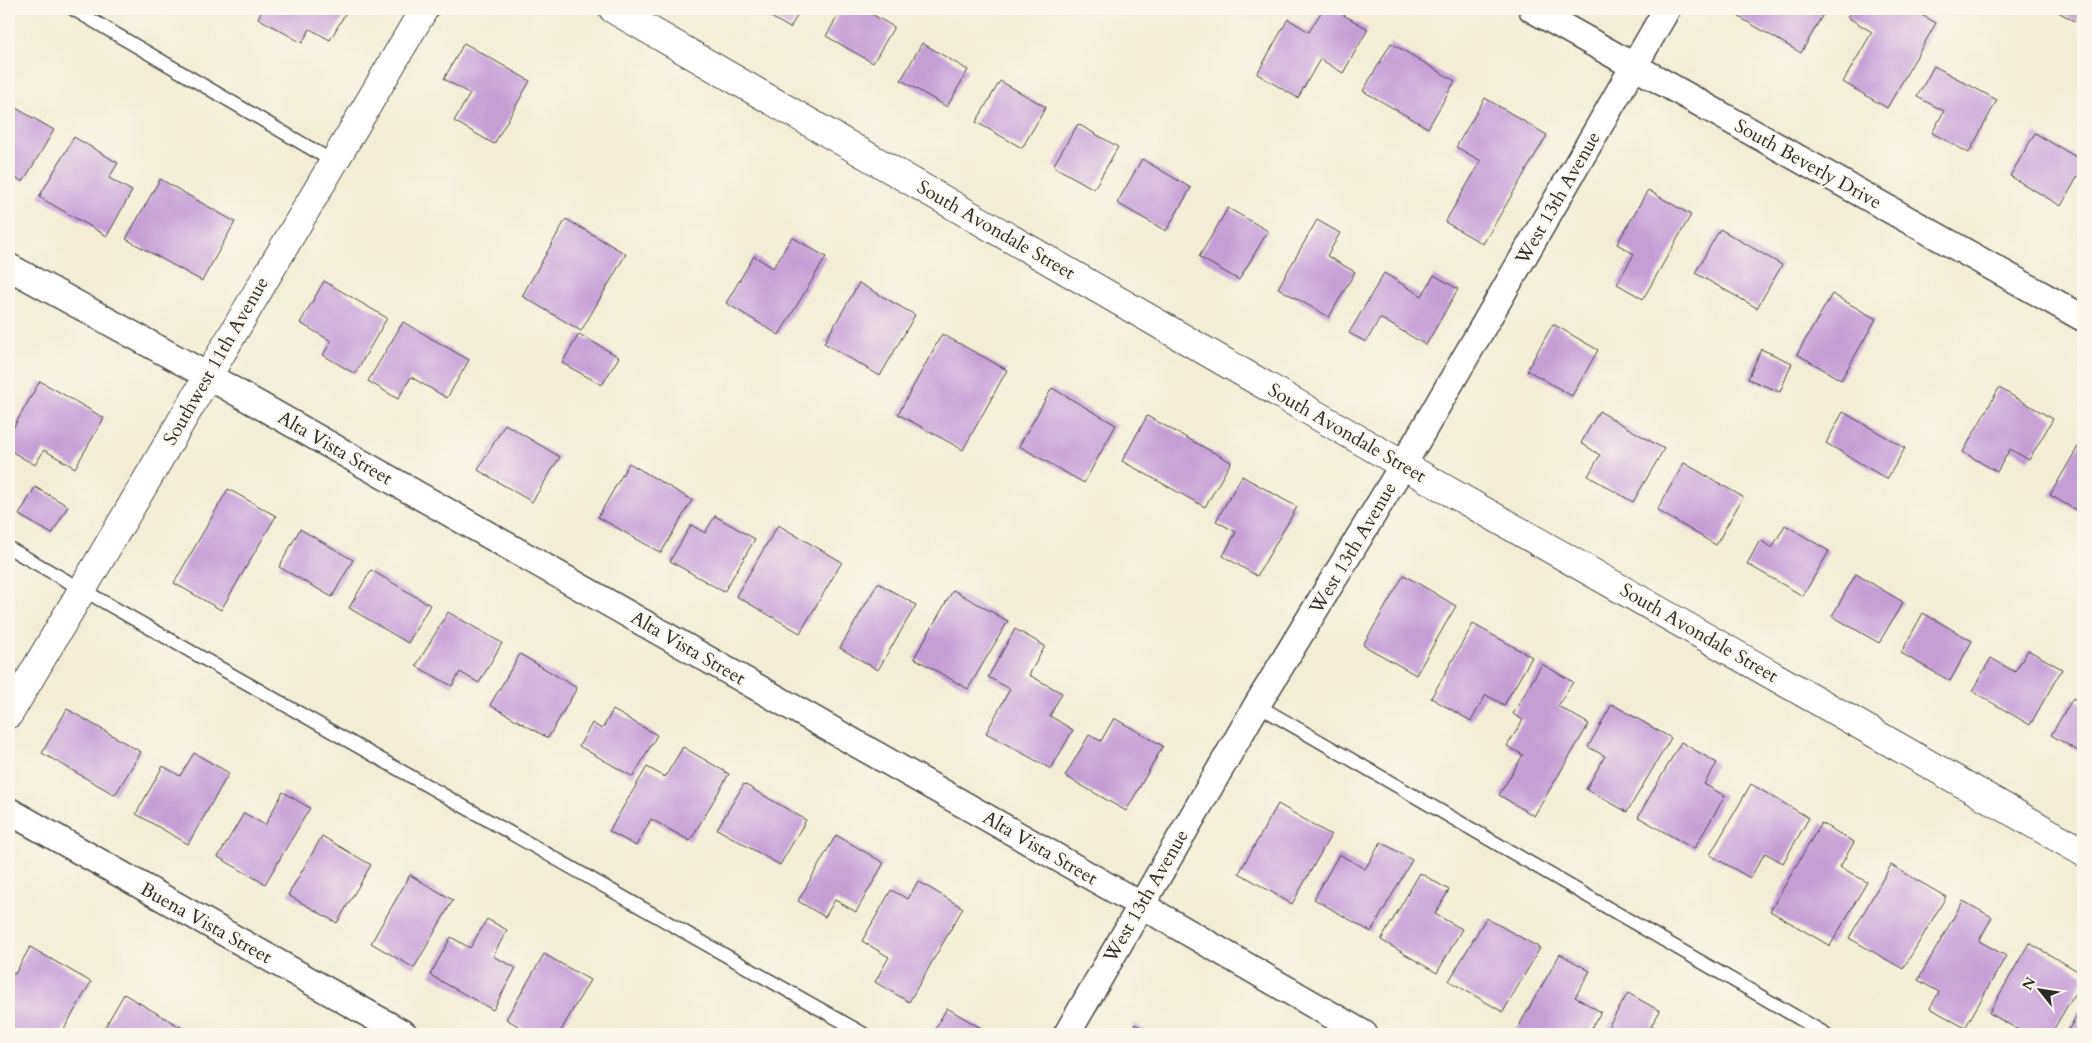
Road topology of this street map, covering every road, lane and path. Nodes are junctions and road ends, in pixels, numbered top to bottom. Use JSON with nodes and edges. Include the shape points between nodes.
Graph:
{"nodes":[{"id":1,"x":73,"y":9,"type":"edge"},
{"id":2,"x":424,"y":9,"type":"edge"},
{"id":3,"x":613,"y":9,"type":"edge"},
{"id":4,"x":1532,"y":9,"type":"edge"},
{"id":5,"x":1667,"y":9,"type":"edge"},
{"id":6,"x":1634,"y":66,"type":"junction"},
{"id":7,"x":334,"y":162,"type":"junction"},
{"id":8,"x":9,"y":267,"type":"edge"},
{"id":9,"x":2083,"y":318,"type":"edge"},
{"id":10,"x":208,"y":376,"type":"junction"},
{"id":11,"x":1403,"y":465,"type":"junction"},
{"id":12,"x":9,"y":548,"type":"edge"},
{"id":13,"x":82,"y":590,"type":"junction"},
{"id":14,"x":1257,"y":705,"type":"junction"},
{"id":15,"x":9,"y":714,"type":"edge"},
{"id":16,"x":9,"y":811,"type":"edge"},
{"id":17,"x":2083,"y":852,"type":"edge"},
{"id":18,"x":1141,"y":905,"type":"junction"},
{"id":19,"x":404,"y":1034,"type":"edge"},
{"id":20,"x":864,"y":1034,"type":"edge"},
{"id":21,"x":1067,"y":1034,"type":"edge"},
{"id":22,"x":1364,"y":1034,"type":"edge"},
{"id":23,"x":1826,"y":1034,"type":"edge"}],
"edges":[{"from":1,"to":7,"type":"lane"},
{"from":2,"to":7,"type":"main road","name":"Southwest 11th Avenue"},
{"from":3,"to":11,"type":"main road","name":"South Avondale Street"},
{"from":4,"to":6,"type":"street","name":"South Beverly Drive"},
{"from":5,"to":6,"type":"street","name":"West 13th Avenue"},
{"from":6,"to":9,"type":"street","name":"South Beverly Drive"},
{"from":6,"to":11,"type":"street","name":"West 13th Avenue"},
{"from":7,"to":10,"type":"main road","name":"Southwest 11th Avenue"},
{"from":8,"to":10,"type":"street","name":"Alta Vista Street"},
{"from":10,"to":13,"type":"main road","name":"Southwest 11th Avenue"},
{"from":10,"to":18,"type":"street","name":"Alta Vista Street"},
{"from":11,"to":14,"type":"street","name":"West 13th Avenue"},
{"from":11,"to":17,"type":"main road","name":"South Avondale Street"},
{"from":12,"to":13,"type":"lane"},
{"from":13,"to":15,"type":"main road","name":"Southwest 11th Avenue"},
{"from":13,"to":20,"type":"lane"},
{"from":14,"to":18,"type":"street","name":"West 13th Avenue"},
{"from":14,"to":23,"type":"lane"},
{"from":16,"to":19,"type":"street","name":"Buena Vista Street"},
{"from":18,"to":21,"type":"street","name":"West 13th Avenue"},
{"from":18,"to":22,"type":"street","name":"Alta Vista Street"}]}
